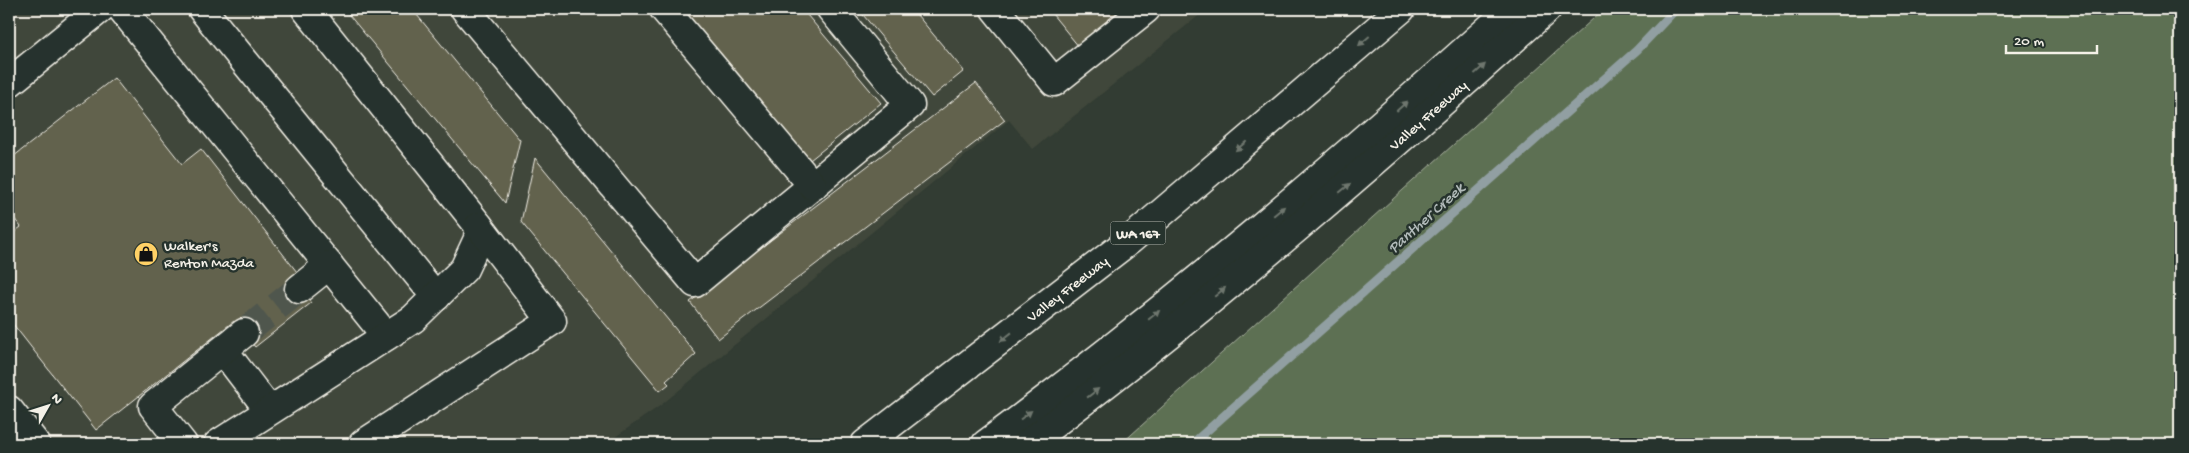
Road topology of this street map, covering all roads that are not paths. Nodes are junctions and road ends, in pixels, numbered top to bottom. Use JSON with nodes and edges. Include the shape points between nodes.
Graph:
{"nodes":[{"id":1,"x":100,"y":9,"type":"edge"},
{"id":2,"x":122,"y":9,"type":"edge"},
{"id":3,"x":202,"y":9,"type":"edge"},
{"id":4,"x":306,"y":9,"type":"edge"},
{"id":5,"x":465,"y":9,"type":"edge"},
{"id":6,"x":664,"y":9,"type":"edge"},
{"id":7,"x":831,"y":9,"type":"edge"},
{"id":8,"x":995,"y":9,"type":"edge"},
{"id":9,"x":1146,"y":9,"type":"edge"},
{"id":10,"x":1401,"y":9,"type":"edge"},
{"id":11,"x":1511,"y":9,"type":"edge"},
{"id":12,"x":1547,"y":9,"type":"edge"},
{"id":13,"x":9,"y":83,"type":"edge"},
{"id":14,"x":813,"y":186,"type":"junction"},
{"id":15,"x":479,"y":226,"type":"junction"},
{"id":16,"x":329,"y":265,"type":"junction"},
{"id":17,"x":299,"y":289,"type":"tunnel mouth"},
{"id":18,"x":436,"y":297,"type":"junction"},
{"id":19,"x":386,"y":336,"type":"junction"},
{"id":20,"x":9,"y":410,"type":"edge"},
{"id":21,"x":270,"y":410,"type":"junction"},
{"id":22,"x":36,"y":444,"type":"edge"},
{"id":23,"x":183,"y":444,"type":"edge"},
{"id":24,"x":218,"y":444,"type":"edge"},
{"id":25,"x":363,"y":444,"type":"edge"},
{"id":26,"x":865,"y":444,"type":"edge"},
{"id":27,"x":986,"y":444,"type":"edge"},
{"id":28,"x":1027,"y":444,"type":"edge"}],
"edges":[{"from":1,"to":13,"type":"main road"},
{"from":2,"to":16,"type":"main road"},
{"from":3,"to":18,"type":"main road"},
{"from":4,"to":15,"type":"main road"},
{"from":5,"to":14,"type":"main road","via":[[695,283]]},
{"from":6,"to":14,"type":"main road"},
{"from":7,"to":14,"type":"main road","via":[[910,105]]},
{"from":8,"to":9,"type":"main road","via":[[1054,82]]},
{"from":10,"to":26,"type":"main road","name":"Valley Freeway","number":"WA 167","one_way":true,"via":[[1130,240]]},
{"from":27,"to":11,"type":"main road","one_way":true,"via":[[1183,291]]},
{"from":28,"to":12,"type":"main road","name":"Valley Freeway","one_way":true,"via":[[1181,325],[1363,172]]},
{"from":15,"to":18,"type":"main road","via":[[478,239],[464,269]]},
{"from":15,"to":25,"type":"main road","via":[[552,321]]},
{"from":16,"to":17,"type":"main road"},
{"from":16,"to":19,"type":"main road"},
{"from":18,"to":19,"type":"main road","via":[[413,319]]},
{"from":19,"to":21,"type":"main road"},
{"from":20,"to":22,"type":"main road"},
{"from":21,"to":23,"type":"main road","via":[[233,342],[153,406]]},
{"from":21,"to":24,"type":"main road"}]}
